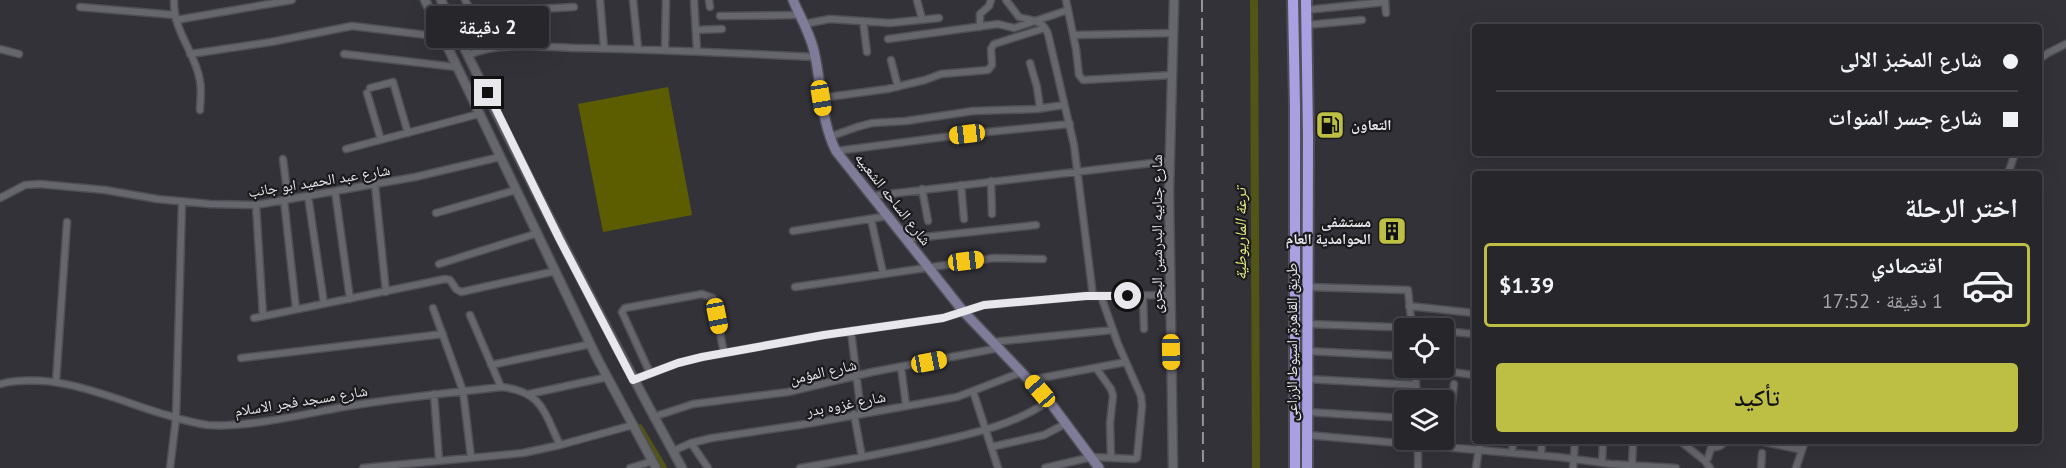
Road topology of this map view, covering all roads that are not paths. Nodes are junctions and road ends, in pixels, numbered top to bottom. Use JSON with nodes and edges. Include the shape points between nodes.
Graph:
{"nodes":[{"id":1,"x":174,"y":0,"type":"edge"},
{"id":2,"x":292,"y":0,"type":"edge"},
{"id":3,"x":426,"y":0,"type":"edge"},
{"id":4,"x":441,"y":0,"type":"edge"},
{"id":5,"x":465,"y":0,"type":"edge"},
{"id":6,"x":600,"y":0,"type":"edge"},
{"id":7,"x":633,"y":0,"type":"edge"},
{"id":8,"x":666,"y":0,"type":"edge"},
{"id":9,"x":694,"y":0,"type":"edge"},
{"id":10,"x":793,"y":0,"type":"edge"},
{"id":11,"x":917,"y":0,"type":"edge"},
{"id":12,"x":991,"y":0,"type":"edge"},
{"id":13,"x":1006,"y":0,"type":"edge"},
{"id":14,"x":1066,"y":0,"type":"edge"},
{"id":15,"x":1174,"y":0,"type":"edge"},
{"id":16,"x":1293,"y":0,"type":"edge"},
{"id":17,"x":1385,"y":1,"type":"edge"},
{"id":18,"x":1306,"y":5,"type":"edge"},
{"id":19,"x":574,"y":7,"type":"dead end"},
{"id":20,"x":80,"y":8,"type":"dead end"},
{"id":21,"x":1068,"y":10,"type":"junction"},
{"id":22,"x":471,"y":13,"type":"junction"},
{"id":23,"x":1386,"y":13,"type":"dead end"},
{"id":24,"x":720,"y":16,"type":"dead end"},
{"id":25,"x":175,"y":18,"type":"junction"},
{"id":26,"x":939,"y":18,"type":"dead end"},
{"id":27,"x":922,"y":19,"type":"junction"},
{"id":28,"x":802,"y":20,"type":"junction"},
{"id":29,"x":1362,"y":20,"type":"dead end"},
{"id":30,"x":863,"y":21,"type":"junction"},
{"id":31,"x":1038,"y":21,"type":"junction"},
{"id":32,"x":1306,"y":25,"type":"junction"},
{"id":33,"x":980,"y":27,"type":"junction"},
{"id":34,"x":1045,"y":28,"type":"junction"},
{"id":35,"x":722,"y":29,"type":"dead end"},
{"id":36,"x":696,"y":30,"type":"junction"},
{"id":37,"x":1173,"y":33,"type":"junction"},
{"id":38,"x":1074,"y":35,"type":"junction"},
{"id":39,"x":443,"y":37,"type":"junction"},
{"id":40,"x":888,"y":39,"type":"dead end"},
{"id":41,"x":2066,"y":44,"type":"edge"},
{"id":42,"x":491,"y":48,"type":"junction"},
{"id":43,"x":604,"y":48,"type":"junction"},
{"id":44,"x":638,"y":48,"type":"junction"},
{"id":45,"x":0,"y":49,"type":"edge"},
{"id":46,"x":665,"y":49,"type":"junction"},
{"id":47,"x":697,"y":51,"type":"junction"},
{"id":48,"x":867,"y":52,"type":"dead end"},
{"id":49,"x":19,"y":54,"type":"dead end"},
{"id":50,"x":189,"y":54,"type":"junction"},
{"id":51,"x":344,"y":54,"type":"dead end"},
{"id":52,"x":469,"y":55,"type":"junction"},
{"id":53,"x":816,"y":57,"type":"junction"},
{"id":54,"x":2042,"y":57,"type":"edge"},
{"id":55,"x":891,"y":60,"type":"dead end"},
{"id":56,"x":1030,"y":63,"type":"dead end"},
{"id":57,"x":456,"y":67,"type":"junction"},
{"id":58,"x":1173,"y":75,"type":"junction"},
{"id":59,"x":898,"y":87,"type":"junction"},
{"id":60,"x":821,"y":98,"type":"junction"},
{"id":61,"x":1064,"y":105,"type":"junction"},
{"id":62,"x":1040,"y":108,"type":"junction"},
{"id":63,"x":200,"y":110,"type":"dead end"},
{"id":64,"x":479,"y":114,"type":"junction"},
{"id":65,"x":1070,"y":124,"type":"junction"},
{"id":66,"x":408,"y":133,"type":"junction"},
{"id":67,"x":829,"y":137,"type":"junction"},
{"id":68,"x":381,"y":140,"type":"junction"},
{"id":69,"x":346,"y":149,"type":"dead end"},
{"id":70,"x":836,"y":151,"type":"junction"},
{"id":71,"x":2014,"y":156,"type":"edge"},
{"id":72,"x":500,"y":157,"type":"junction"},
{"id":73,"x":283,"y":159,"type":"dead end"},
{"id":74,"x":1169,"y":161,"type":"junction"},
{"id":75,"x":1078,"y":171,"type":"junction"},
{"id":76,"x":2009,"y":171,"type":"edge"},
{"id":77,"x":991,"y":181,"type":"junction"},
{"id":78,"x":375,"y":185,"type":"junction"},
{"id":79,"x":961,"y":185,"type":"junction"},
{"id":80,"x":922,"y":189,"type":"junction"},
{"id":81,"x":516,"y":190,"type":"junction"},
{"id":82,"x":335,"y":191,"type":"junction"},
{"id":83,"x":872,"y":195,"type":"junction"},
{"id":84,"x":308,"y":196,"type":"junction"},
{"id":85,"x":0,"y":198,"type":"edge"},
{"id":86,"x":286,"y":200,"type":"junction"},
{"id":87,"x":182,"y":201,"type":"junction"},
{"id":88,"x":256,"y":205,"type":"junction"},
{"id":89,"x":436,"y":213,"type":"dead end"},
{"id":90,"x":992,"y":214,"type":"dead end"},
{"id":91,"x":888,"y":216,"type":"junction"},
{"id":92,"x":871,"y":219,"type":"junction"},
{"id":93,"x":964,"y":219,"type":"dead end"},
{"id":94,"x":928,"y":221,"type":"dead end"},
{"id":95,"x":67,"y":222,"type":"dead end"},
{"id":96,"x":1036,"y":225,"type":"dead end"},
{"id":97,"x":793,"y":231,"type":"dead end"},
{"id":98,"x":538,"y":232,"type":"junction"},
{"id":99,"x":906,"y":239,"type":"junction"},
{"id":100,"x":1043,"y":259,"type":"dead end"},
{"id":101,"x":439,"y":264,"type":"dead end"},
{"id":102,"x":928,"y":267,"type":"junction"},
{"id":103,"x":556,"y":271,"type":"junction"},
{"id":104,"x":883,"y":273,"type":"junction"},
{"id":105,"x":795,"y":287,"type":"dead end"},
{"id":106,"x":1307,"y":287,"type":"junction"},
{"id":107,"x":386,"y":292,"type":"junction"},
{"id":108,"x":1171,"y":295,"type":"junction"},
{"id":109,"x":1097,"y":296,"type":"junction"},
{"id":110,"x":1143,"y":296,"type":"junction"},
{"id":111,"x":350,"y":299,"type":"junction"},
{"id":112,"x":324,"y":304,"type":"junction"},
{"id":113,"x":1409,"y":306,"type":"junction"},
{"id":114,"x":433,"y":308,"type":"dead end"},
{"id":115,"x":296,"y":309,"type":"junction"},
{"id":116,"x":963,"y":311,"type":"junction"},
{"id":117,"x":1472,"y":313,"type":"edge"},
{"id":118,"x":470,"y":315,"type":"dead end"},
{"id":119,"x":263,"y":316,"type":"junction"},
{"id":120,"x":254,"y":318,"type":"dead end"},
{"id":121,"x":1411,"y":318,"type":"edge"},
{"id":122,"x":1307,"y":324,"type":"junction"},
{"id":123,"x":1394,"y":327,"type":"edge"},
{"id":124,"x":1144,"y":329,"type":"dead end"},
{"id":125,"x":1113,"y":330,"type":"junction"},
{"id":126,"x":851,"y":331,"type":"junction"},
{"id":127,"x":1454,"y":332,"type":"edge"},
{"id":128,"x":443,"y":334,"type":"junction"},
{"id":129,"x":1472,"y":334,"type":"edge"},
{"id":130,"x":591,"y":344,"type":"junction"},
{"id":131,"x":996,"y":345,"type":"junction"},
{"id":132,"x":1307,"y":351,"type":"junction"},
{"id":133,"x":724,"y":353,"type":"junction"},
{"id":134,"x":1394,"y":355,"type":"edge"},
{"id":135,"x":241,"y":358,"type":"dead end"},
{"id":136,"x":1126,"y":362,"type":"junction"},
{"id":137,"x":492,"y":365,"type":"junction"},
{"id":138,"x":901,"y":367,"type":"junction"},
{"id":139,"x":1096,"y":368,"type":"junction"},
{"id":140,"x":1022,"y":372,"type":"junction"},
{"id":141,"x":1454,"y":372,"type":"edge"},
{"id":142,"x":650,"y":373,"type":"junction"},
{"id":143,"x":1472,"y":375,"type":"edge"},
{"id":144,"x":857,"y":376,"type":"junction"},
{"id":145,"x":608,"y":377,"type":"junction"},
{"id":146,"x":1416,"y":378,"type":"edge"},
{"id":147,"x":1307,"y":379,"type":"junction"},
{"id":148,"x":633,"y":380,"type":"junction"},
{"id":149,"x":1030,"y":380,"type":"junction"},
{"id":150,"x":56,"y":382,"type":"junction"},
{"id":151,"x":0,"y":384,"type":"edge"},
{"id":152,"x":1454,"y":384,"type":"dead end"},
{"id":153,"x":1416,"y":385,"type":"junction"},
{"id":154,"x":501,"y":387,"type":"junction"},
{"id":155,"x":1416,"y":390,"type":"edge"},
{"id":156,"x":1453,"y":390,"type":"edge"},
{"id":157,"x":463,"y":391,"type":"junction"},
{"id":158,"x":973,"y":392,"type":"junction"},
{"id":159,"x":434,"y":394,"type":"junction"},
{"id":160,"x":529,"y":394,"type":"junction"},
{"id":161,"x":1049,"y":402,"type":"junction"},
{"id":162,"x":906,"y":405,"type":"junction"},
{"id":163,"x":1306,"y":412,"type":"junction"},
{"id":164,"x":858,"y":413,"type":"junction"},
{"id":165,"x":653,"y":417,"type":"junction"},
{"id":166,"x":1394,"y":417,"type":"edge"},
{"id":167,"x":176,"y":418,"type":"junction"},
{"id":168,"x":1067,"y":423,"type":"junction"},
{"id":169,"x":633,"y":424,"type":"junction"},
{"id":170,"x":986,"y":430,"type":"junction"},
{"id":171,"x":1306,"y":435,"type":"junction"},
{"id":172,"x":1394,"y":440,"type":"edge"},
{"id":173,"x":692,"y":443,"type":"junction"},
{"id":174,"x":1480,"y":444,"type":"edge"},
{"id":175,"x":1513,"y":444,"type":"edge"},
{"id":176,"x":1542,"y":444,"type":"edge"},
{"id":177,"x":1575,"y":444,"type":"edge"},
{"id":178,"x":1603,"y":444,"type":"edge"},
{"id":179,"x":1633,"y":444,"type":"edge"},
{"id":180,"x":1684,"y":444,"type":"edge"},
{"id":181,"x":1722,"y":444,"type":"edge"},
{"id":182,"x":1774,"y":444,"type":"edge"},
{"id":183,"x":1804,"y":444,"type":"edge"},
{"id":184,"x":560,"y":445,"type":"junction"},
{"id":185,"x":991,"y":447,"type":"junction"},
{"id":186,"x":1454,"y":448,"type":"edge"},
{"id":187,"x":1418,"y":450,"type":"edge"},
{"id":188,"x":1479,"y":450,"type":"junction"},
{"id":189,"x":1802,"y":450,"type":"junction"},
{"id":190,"x":673,"y":451,"type":"junction"},
{"id":191,"x":1512,"y":453,"type":"junction"},
{"id":192,"x":1762,"y":453,"type":"dead end"},
{"id":193,"x":1541,"y":456,"type":"junction"},
{"id":194,"x":471,"y":457,"type":"junction"},
{"id":195,"x":862,"y":457,"type":"junction"},
{"id":196,"x":1092,"y":457,"type":"junction"},
{"id":197,"x":1111,"y":458,"type":"junction"},
{"id":198,"x":1573,"y":459,"type":"junction"},
{"id":199,"x":439,"y":460,"type":"junction"},
{"id":200,"x":1705,"y":461,"type":"junction"},
{"id":201,"x":1602,"y":463,"type":"junction"},
{"id":202,"x":654,"y":465,"type":"edge"},
{"id":203,"x":1611,"y":466,"type":"edge"},
{"id":204,"x":1632,"y":466,"type":"junction"},
{"id":205,"x":1641,"y":467,"type":"edge"},
{"id":206,"x":170,"y":468,"type":"edge"},
{"id":207,"x":363,"y":468,"type":"edge"},
{"id":208,"x":630,"y":468,"type":"edge"},
{"id":209,"x":682,"y":468,"type":"edge"},
{"id":210,"x":708,"y":468,"type":"edge"},
{"id":211,"x":800,"y":468,"type":"edge"},
{"id":212,"x":998,"y":468,"type":"edge"},
{"id":213,"x":1045,"y":468,"type":"edge"},
{"id":214,"x":1099,"y":468,"type":"edge"},
{"id":215,"x":1173,"y":468,"type":"edge"},
{"id":216,"x":1295,"y":468,"type":"edge"},
{"id":217,"x":1307,"y":468,"type":"edge"},
{"id":218,"x":1418,"y":468,"type":"edge"},
{"id":219,"x":1476,"y":468,"type":"edge"},
{"id":220,"x":1573,"y":468,"type":"edge"},
{"id":221,"x":1676,"y":468,"type":"edge"},
{"id":222,"x":1710,"y":468,"type":"edge"},
{"id":223,"x":1761,"y":468,"type":"edge"},
{"id":224,"x":1796,"y":468,"type":"edge"}],
"edges":[{"from":1,"to":25,"type":"street"},
{"from":2,"to":25,"type":"street"},
{"from":3,"to":39,"type":"street"},
{"from":4,"to":52,"type":"street"},
{"from":5,"to":22,"type":"street"},
{"from":6,"to":43,"type":"street"},
{"from":7,"to":44,"type":"street"},
{"from":8,"to":46,"type":"street"},
{"from":9,"to":36,"type":"street"},
{"from":10,"to":28,"type":"main road","name":"شارع الساحه الشعبيه"},
{"from":11,"to":27,"type":"street"},
{"from":12,"to":33,"type":"street","via":[[980,14]]},
{"from":13,"to":31,"type":"street","via":[[1019,17]]},
{"from":14,"to":21,"type":"street"},
{"from":15,"to":37,"type":"street","name":"شارع جنابيه البدرشين البحرى"},
{"from":16,"to":216,"type":"highway","name":"طريق القاهرة, اسيوط الزراعى"},
{"from":17,"to":18,"type":"street"},
{"from":17,"to":23,"type":"street"},
{"from":18,"to":32,"type":"highway","name":"طريق القاهرة, اسيوط الزراعى"},
{"from":19,"to":22,"type":"street"},
{"from":20,"to":25,"type":"street"},
{"from":21,"to":31,"type":"street"},
{"from":21,"to":38,"type":"street"},
{"from":22,"to":42,"type":"street"},
{"from":24,"to":28,"type":"street"},
{"from":25,"to":50,"type":"street"},
{"from":26,"to":27,"type":"street"},
{"from":27,"to":30,"type":"street"},
{"from":28,"to":30,"type":"street"},
{"from":28,"to":53,"type":"main road","name":"شارع الساحه الشعبيه"},
{"from":29,"to":32,"type":"street"},
{"from":30,"to":48,"type":"street"},
{"from":31,"to":33,"type":"street","via":[[1012,28],[1000,24]]},
{"from":31,"to":34,"type":"street"},
{"from":32,"to":106,"type":"highway","name":"طريق القاهرة, اسيوط الزراعى"},
{"from":33,"to":40,"type":"street"},
{"from":34,"to":59,"type":"street","via":[[993,44],[988,70],[941,74]]},
{"from":34,"to":61,"type":"street"},
{"from":35,"to":36,"type":"street"},
{"from":36,"to":47,"type":"street"},
{"from":37,"to":38,"type":"street"},
{"from":37,"to":58,"type":"street","name":"شارع جنابيه البدرشين البحرى"},
{"from":38,"to":58,"type":"street","via":[[1083,80]]},
{"from":39,"to":50,"type":"street","via":[[352,26]]},
{"from":39,"to":57,"type":"street"},
{"from":41,"to":54,"type":"street"},
{"from":42,"to":43,"type":"street"},
{"from":42,"to":52,"type":"street"},
{"from":43,"to":44,"type":"street"},
{"from":44,"to":46,"type":"street"},
{"from":45,"to":49,"type":"street"},
{"from":46,"to":47,"type":"street"},
{"from":47,"to":53,"type":"street"},
{"from":50,"to":63,"type":"street","via":[[200,80]]},
{"from":51,"to":57,"type":"street"},
{"from":52,"to":148,"type":"street"},
{"from":53,"to":60,"type":"main road","name":"شارع الساحه الشعبيه"},
{"from":55,"to":59,"type":"street"},
{"from":56,"to":62,"type":"street"},
{"from":57,"to":64,"type":"street"},
{"from":58,"to":74,"type":"street","name":"شارع جنابيه البدرشين البحرى"},
{"from":59,"to":60,"type":"street"},
{"from":60,"to":67,"type":"main road","name":"شارع الساحه الشعبيه"},
{"from":61,"to":62,"type":"street"},
{"from":61,"to":65,"type":"street"},
{"from":62,"to":67,"type":"street","via":[[872,123]]},
{"from":64,"to":66,"type":"street"},
{"from":64,"to":72,"type":"street"},
{"from":65,"to":70,"type":"street"},
{"from":65,"to":75,"type":"street"},
{"from":66,"to":68,"type":"street"},
{"from":66,"to":68,"type":"street","via":[[393,82],[369,90]]},
{"from":67,"to":70,"type":"main road","name":"شارع الساحه الشعبيه"},
{"from":68,"to":69,"type":"street"},
{"from":70,"to":83,"type":"main road","name":"شارع الساحه الشعبيه"},
{"from":71,"to":76,"type":"street"},
{"from":72,"to":78,"type":"street","name":"شارع عبد الحميد ابو جانب"},
{"from":72,"to":81,"type":"street"},
{"from":73,"to":86,"type":"street"},
{"from":74,"to":75,"type":"street"},
{"from":74,"to":108,"type":"street","name":"شارع جنابيه البدرشين البحرى"},
{"from":75,"to":77,"type":"street"},
{"from":75,"to":109,"type":"street"},
{"from":77,"to":79,"type":"street"},
{"from":77,"to":90,"type":"street"},
{"from":78,"to":82,"type":"street","name":"شارع عبد الحميد ابو جانب"},
{"from":78,"to":107,"type":"street"},
{"from":79,"to":80,"type":"street"},
{"from":79,"to":93,"type":"street"},
{"from":80,"to":83,"type":"street"},
{"from":80,"to":94,"type":"street"},
{"from":81,"to":89,"type":"street"},
{"from":81,"to":98,"type":"street"},
{"from":82,"to":84,"type":"street","name":"شارع عبد الحميد ابو جانب"},
{"from":82,"to":111,"type":"street"},
{"from":83,"to":91,"type":"main road","name":"شارع الساحه الشعبيه"},
{"from":84,"to":86,"type":"street","name":"شارع عبد الحميد ابو جانب"},
{"from":84,"to":112,"type":"street"},
{"from":85,"to":87,"type":"street","name":"شارع عبد الحميد ابو جانب","via":[[25,185],[40,183]]},
{"from":86,"to":88,"type":"street","name":"شارع عبد الحميد ابو جانب"},
{"from":86,"to":115,"type":"street"},
{"from":87,"to":88,"type":"street","name":"شارع عبد الحميد ابو جانب"},
{"from":87,"to":167,"type":"street"},
{"from":88,"to":119,"type":"street"},
{"from":91,"to":92,"type":"street"},
{"from":91,"to":99,"type":"main road","name":"شارع الساحه الشعبيه"},
{"from":92,"to":97,"type":"street"},
{"from":92,"to":104,"type":"street"},
{"from":95,"to":150,"type":"street"},
{"from":96,"to":99,"type":"street"},
{"from":98,"to":101,"type":"street"},
{"from":98,"to":103,"type":"street"},
{"from":99,"to":102,"type":"main road","name":"شارع الساحه الشعبيه"},
{"from":100,"to":102,"type":"street","via":[[994,258]]},
{"from":102,"to":104,"type":"street"},
{"from":102,"to":116,"type":"main road","name":"شارع الساحه الشعبيه"},
{"from":103,"to":107,"type":"street","via":[[460,292],[448,279]]},
{"from":103,"to":130,"type":"street"},
{"from":104,"to":105,"type":"street"},
{"from":106,"to":113,"type":"street","via":[[1408,290]]},
{"from":106,"to":122,"type":"highway","name":"طريق القاهرة, اسيوط الزراعى"},
{"from":107,"to":111,"type":"street"},
{"from":108,"to":110,"type":"street"},
{"from":108,"to":215,"type":"street","name":"شارع جنابيه البدرشين البحرى"},
{"from":109,"to":110,"type":"street"},
{"from":109,"to":116,"type":"street","via":[[984,305]]},
{"from":109,"to":125,"type":"street"},
{"from":110,"to":124,"type":"street"},
{"from":111,"to":112,"type":"street"},
{"from":112,"to":115,"type":"street"},
{"from":113,"to":117,"type":"street"},
{"from":113,"to":121,"type":"street"},
{"from":114,"to":128,"type":"street"},
{"from":115,"to":119,"type":"street"},
{"from":116,"to":126,"type":"street","via":[[943,318]]},
{"from":116,"to":131,"type":"main road","name":"شارع الساحه الشعبيه"},
{"from":118,"to":137,"type":"street"},
{"from":119,"to":120,"type":"street"},
{"from":122,"to":123,"type":"street"},
{"from":122,"to":132,"type":"highway","name":"طريق القاهرة, اسيوط الزراعى"},
{"from":125,"to":131,"type":"street","name":"شارع المؤمن"},
{"from":125,"to":136,"type":"street"},
{"from":126,"to":133,"type":"street"},
{"from":126,"to":144,"type":"street"},
{"from":127,"to":129,"type":"street"},
{"from":128,"to":135,"type":"street"},
{"from":128,"to":157,"type":"street"},
{"from":130,"to":137,"type":"street"},
{"from":130,"to":145,"type":"street"},
{"from":131,"to":138,"type":"street","name":"شارع المؤمن"},
{"from":131,"to":140,"type":"main road","name":"شارع الساحه الشعبيه"},
{"from":132,"to":134,"type":"street"},
{"from":132,"to":147,"type":"highway","name":"طريق القاهرة, اسيوط الزراعى"},
{"from":133,"to":142,"type":"street"},
{"from":133,"to":142,"type":"street","via":[[710,296],[702,294],[625,308],[622,312]]},
{"from":136,"to":139,"type":"street"},
{"from":136,"to":197,"type":"street","via":[[1142,401],[1137,458]]},
{"from":137,"to":154,"type":"street"},
{"from":138,"to":144,"type":"street","name":"شارع المؤمن"},
{"from":138,"to":162,"type":"street"},
{"from":139,"to":149,"type":"street"},
{"from":139,"to":197,"type":"street","via":[[1113,396]]},
{"from":140,"to":149,"type":"main road","name":"شارع الساحه الشعبيه"},
{"from":140,"to":158,"type":"street","name":"شارع غزوه بدر"},
{"from":141,"to":143,"type":"street"},
{"from":142,"to":148,"type":"street"},
{"from":144,"to":164,"type":"street"},
{"from":144,"to":165,"type":"street","name":"شارع المؤمن","via":[[788,392],[693,404]]},
{"from":145,"to":160,"type":"street","name":"شارع مسجد فجر الاسلام"},
{"from":145,"to":169,"type":"street"},
{"from":146,"to":153,"type":"street"},
{"from":147,"to":153,"type":"street"},
{"from":147,"to":163,"type":"highway","name":"طريق القاهرة, اسيوط الزراعى"},
{"from":148,"to":165,"type":"street"},
{"from":149,"to":161,"type":"main road","name":"شارع الساحه الشعبيه"},
{"from":150,"to":151,"type":"street","name":"شارع مسجد فجر الاسلام"},
{"from":150,"to":167,"type":"street","name":"شارع مسجد فجر الاسلام"},
{"from":152,"to":156,"type":"street"},
{"from":153,"to":155,"type":"street"},
{"from":154,"to":157,"type":"street","name":"شارع مسجد فجر الاسلام"},
{"from":154,"to":160,"type":"street","name":"شارع مسجد فجر الاسلام"},
{"from":157,"to":159,"type":"street","name":"شارع مسجد فجر الاسلام"},
{"from":157,"to":194,"type":"street"},
{"from":158,"to":162,"type":"street","name":"شارع غزوه بدر"},
{"from":158,"to":170,"type":"street"},
{"from":159,"to":167,"type":"street","name":"شارع مسجد فجر الاسلام","via":[[232,424],[209,425]]},
{"from":159,"to":199,"type":"street"},
{"from":160,"to":184,"type":"street","via":[[542,408]]},
{"from":161,"to":168,"type":"main road","name":"شارع الساحه الشعبيه"},
{"from":161,"to":170,"type":"street","via":[[1019,419]]},
{"from":162,"to":164,"type":"street","name":"شارع غزوه بدر"},
{"from":163,"to":166,"type":"street"},
{"from":163,"to":171,"type":"highway","name":"طريق القاهرة, اسيوط الزراعى"},
{"from":164,"to":173,"type":"street","name":"شارع غزوه بدر"},
{"from":164,"to":195,"type":"street"},
{"from":165,"to":190,"type":"street"},
{"from":167,"to":206,"type":"street"},
{"from":168,"to":185,"type":"street","via":[[1044,435]]},
{"from":168,"to":196,"type":"main road","name":"شارع الساحه الشعبيه"},
{"from":169,"to":184,"type":"street"},
{"from":169,"to":202,"type":"street"},
{"from":170,"to":185,"type":"street"},
{"from":170,"to":195,"type":"street"},
{"from":171,"to":172,"type":"street"},
{"from":171,"to":217,"type":"highway","name":"طريق القاهرة, اسيوط الزراعى"},
{"from":173,"to":190,"type":"street","name":"شارع غزوه بدر"},
{"from":173,"to":210,"type":"street"},
{"from":174,"to":188,"type":"street"},
{"from":175,"to":191,"type":"street"},
{"from":176,"to":193,"type":"street"},
{"from":177,"to":198,"type":"street"},
{"from":178,"to":201,"type":"street"},
{"from":179,"to":204,"type":"street"},
{"from":180,"to":200,"type":"street"},
{"from":181,"to":200,"type":"street","via":[[1712,447]]},
{"from":182,"to":189,"type":"street"},
{"from":183,"to":189,"type":"street"},
{"from":184,"to":194,"type":"street","via":[[524,453]]},
{"from":185,"to":212,"type":"street"},
{"from":186,"to":188,"type":"street"},
{"from":187,"to":218,"type":"street"},
{"from":188,"to":191,"type":"street"},
{"from":188,"to":219,"type":"street"},
{"from":189,"to":224,"type":"street"},
{"from":190,"to":209,"type":"street"},
{"from":191,"to":193,"type":"street"},
{"from":192,"to":223,"type":"street"},
{"from":193,"to":198,"type":"street"},
{"from":194,"to":199,"type":"street"},
{"from":195,"to":211,"type":"street"},
{"from":196,"to":197,"type":"street"},
{"from":196,"to":213,"type":"street"},
{"from":196,"to":214,"type":"main road","name":"شارع الساحه الشعبيه"},
{"from":198,"to":201,"type":"street"},
{"from":198,"to":220,"type":"street"},
{"from":199,"to":207,"type":"street"},
{"from":200,"to":222,"type":"street"},
{"from":201,"to":203,"type":"street"},
{"from":202,"to":208,"type":"street"},
{"from":203,"to":204,"type":"street"},
{"from":204,"to":205,"type":"street"},
{"from":205,"to":221,"type":"street"}]}
